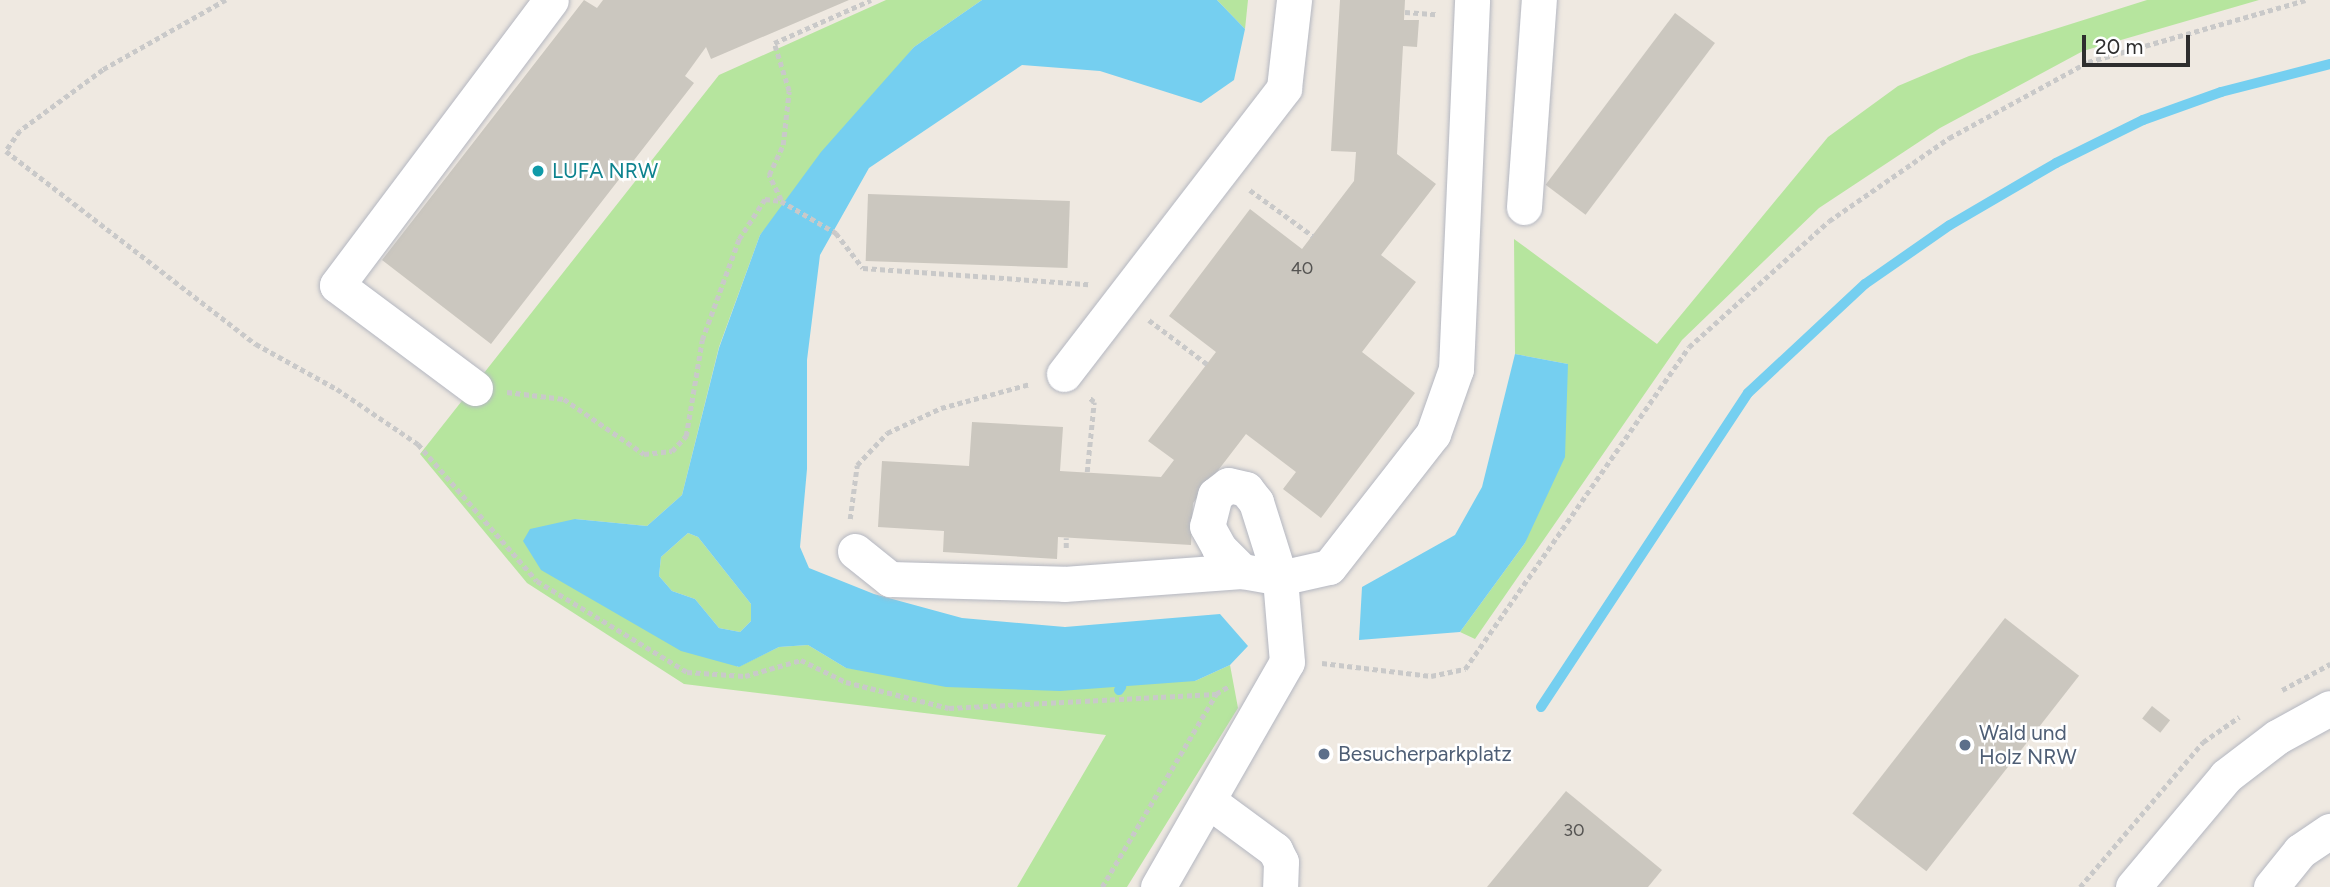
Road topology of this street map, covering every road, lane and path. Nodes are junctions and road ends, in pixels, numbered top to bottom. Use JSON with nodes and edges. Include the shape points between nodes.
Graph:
{"nodes":[{"id":1,"x":226,"y":0,"type":"edge"},
{"id":2,"x":551,"y":0,"type":"edge"},
{"id":3,"x":871,"y":0,"type":"edge"},
{"id":4,"x":1294,"y":0,"type":"edge"},
{"id":5,"x":1472,"y":0,"type":"edge"},
{"id":6,"x":1539,"y":0,"type":"edge"},
{"id":7,"x":2305,"y":0,"type":"edge"},
{"id":8,"x":1222,"y":168,"type":"junction"},
{"id":9,"x":782,"y":201,"type":"junction"},
{"id":10,"x":1524,"y":206,"type":"dead end"},
{"id":11,"x":1312,"y":236,"type":"dead end"},
{"id":12,"x":1079,"y":281,"type":"dead end"},
{"id":13,"x":1122,"y":299,"type":"junction"},
{"id":14,"x":1207,"y":364,"type":"dead end"},
{"id":15,"x":1064,"y":374,"type":"junction"},
{"id":16,"x":475,"y":388,"type":"joint"},
{"id":17,"x":1087,"y":472,"type":"dead end"},
{"id":18,"x":855,"y":551,"type":"joint"},
{"id":19,"x":1242,"y":570,"type":"junction"},
{"id":20,"x":1280,"y":578,"type":"junction"},
{"id":21,"x":1287,"y":662,"type":"junction"},
{"id":22,"x":2330,"y":708,"type":"edge"},
{"id":23,"x":1210,"y":802,"type":"junction"},
{"id":24,"x":2330,"y":831,"type":"edge"},
{"id":25,"x":1102,"y":887,"type":"edge"},
{"id":26,"x":1158,"y":887,"type":"edge"},
{"id":27,"x":1280,"y":887,"type":"edge"},
{"id":28,"x":2133,"y":887,"type":"edge"},
{"id":29,"x":2271,"y":887,"type":"edge"}],
"edges":[{"from":1,"to":25,"type":"path","via":[[103,70],[20,131],[6,151],[256,344],[337,388],[418,444],[537,582],[687,673],[745,676],[801,660],[846,682],[949,708],[1216,694]]},
{"from":2,"to":16,"type":"street","via":[[337,285]]},
{"from":3,"to":9,"type":"path","via":[[774,43],[789,92],[783,145],[769,175]]},
{"from":4,"to":8,"type":"street","via":[[1283,88]]},
{"from":5,"to":20,"type":"street","via":[[1456,369],[1433,434],[1329,567]]},
{"from":6,"to":10,"type":"street"},
{"from":7,"to":21,"type":"path","via":[[2088,62],[1949,138],[1829,220],[1689,347],[1465,669],[1431,677]]},
{"from":8,"to":11,"type":"path"},
{"from":8,"to":13,"type":"street"},
{"from":9,"to":12,"type":"path","via":[[836,233],[863,268]]},
{"from":9,"to":16,"type":"path","via":[[765,199],[739,239],[702,340],[686,436],[673,452],[644,454],[564,399]]},
{"from":13,"to":14,"type":"path"},
{"from":13,"to":15,"type":"street"},
{"from":15,"to":17,"type":"path","via":[[1094,402]]},
{"from":15,"to":18,"type":"path","via":[[941,408],[887,433],[857,465],[849,514]]},
{"from":18,"to":19,"type":"street","via":[[890,579],[1064,584]]},
{"from":19,"to":20,"type":"street"},
{"from":19,"to":20,"type":"street","via":[[1219,548],[1207,526],[1215,495],[1228,485],[1245,489],[1256,502]]},
{"from":20,"to":21,"type":"street"},
{"from":21,"to":23,"type":"street"},
{"from":22,"to":28,"type":"street","via":[[2277,737],[2227,776]]},
{"from":23,"to":26,"type":"street"},
{"from":23,"to":27,"type":"street","via":[[1275,850],[1281,862]]},
{"from":24,"to":29,"type":"street","via":[[2300,851]]}]}
